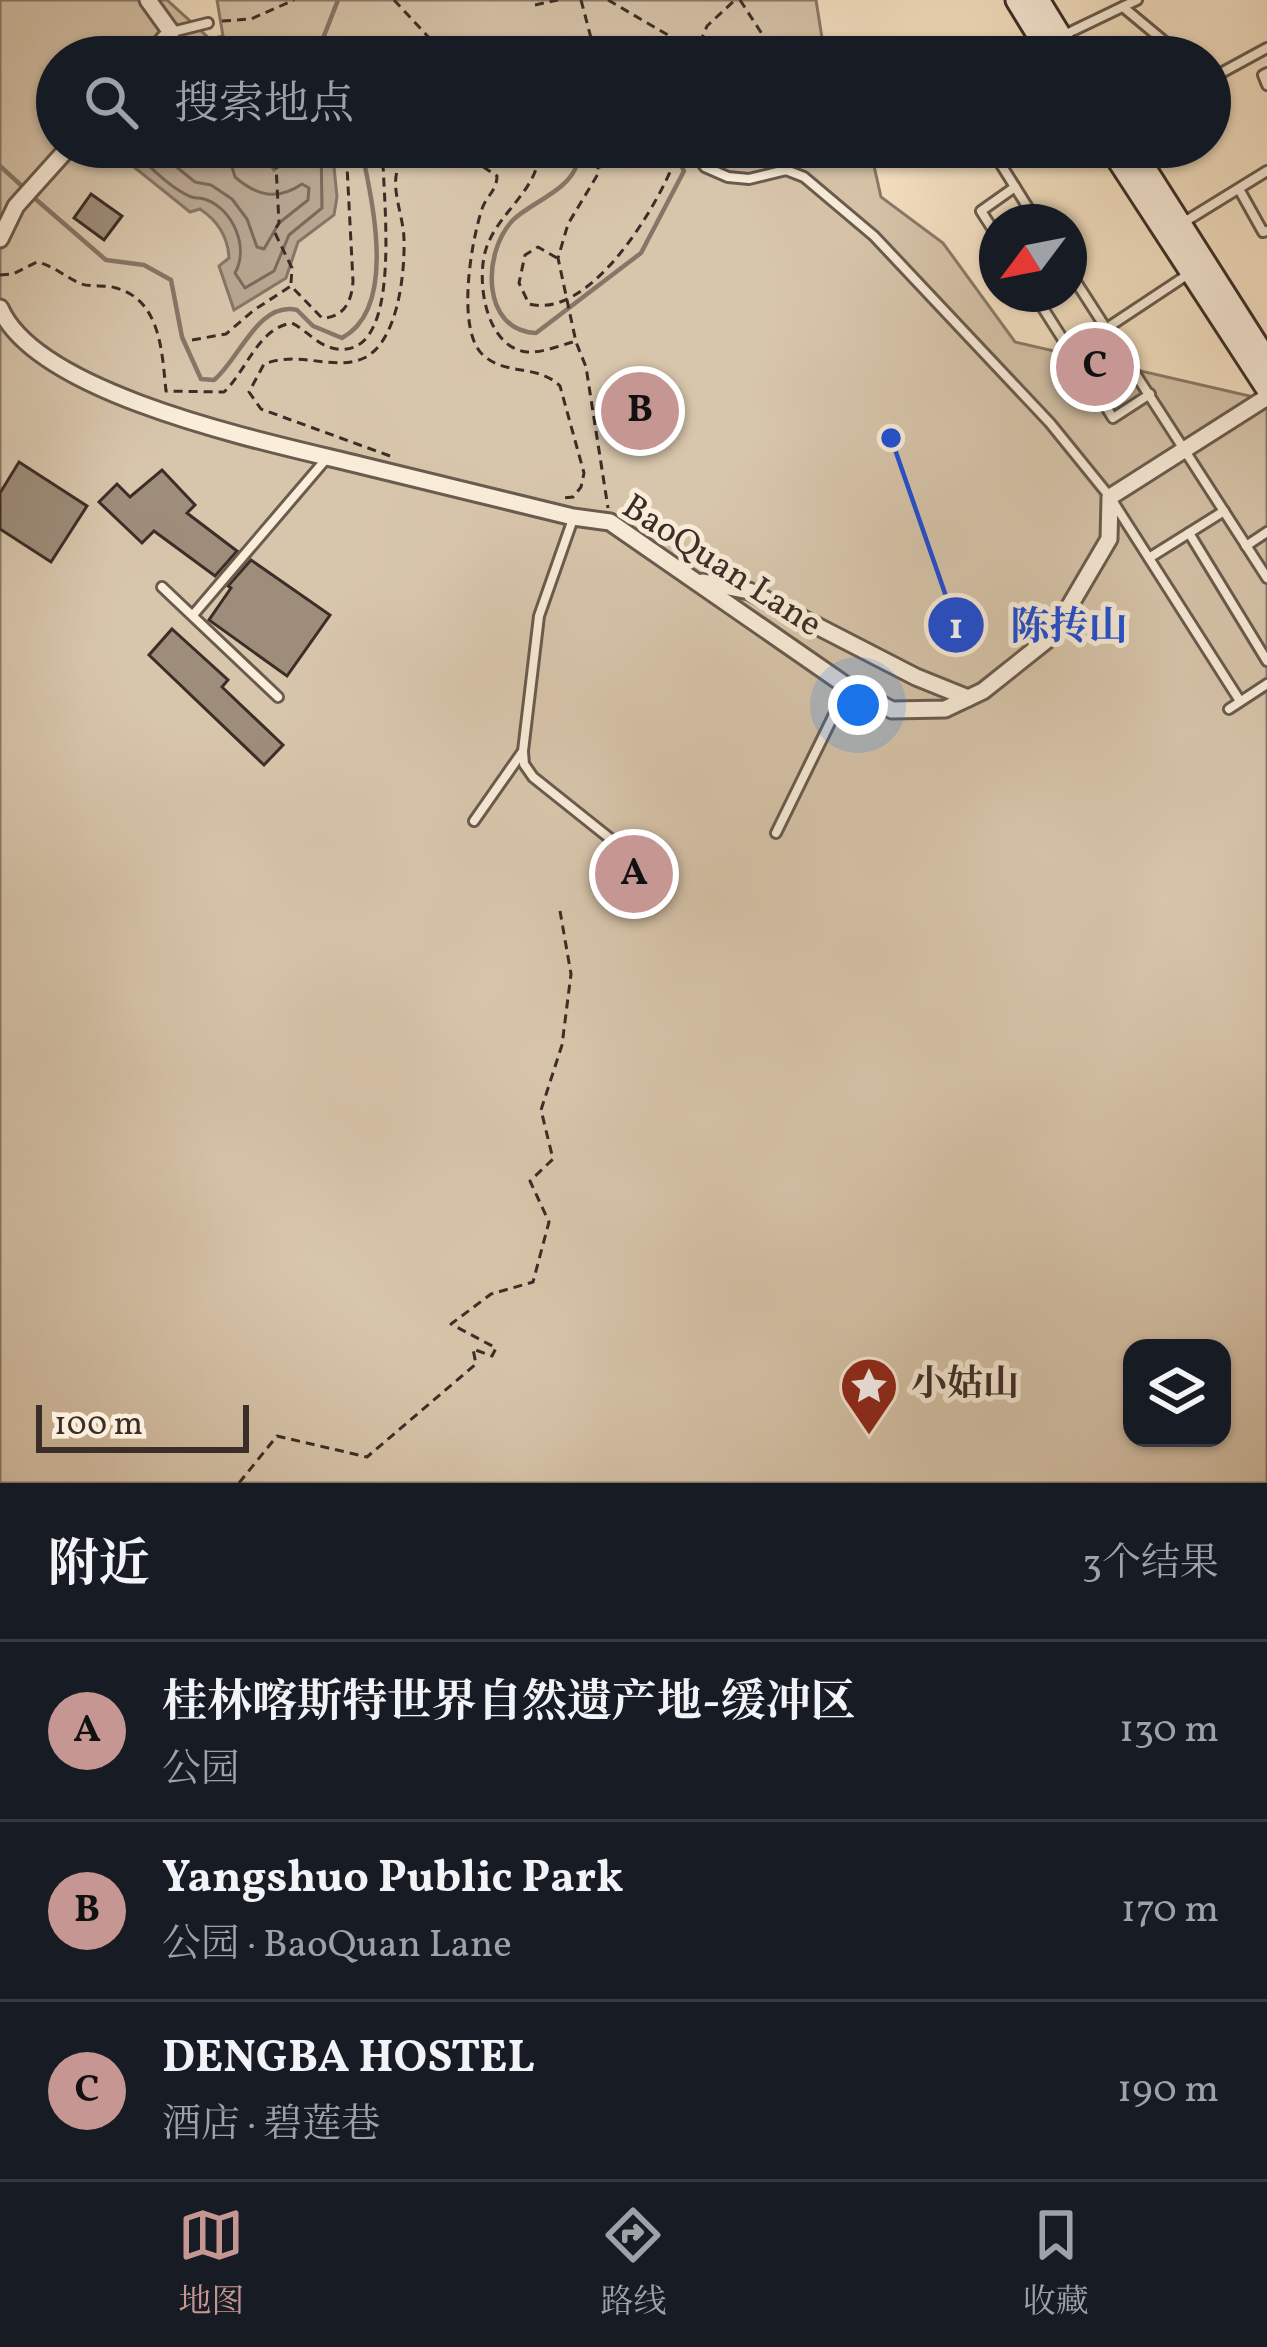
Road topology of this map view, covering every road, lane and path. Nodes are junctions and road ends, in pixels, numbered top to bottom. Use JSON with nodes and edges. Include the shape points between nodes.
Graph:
{"nodes":[{"id":1,"x":148,"y":0,"type":"edge"},
{"id":2,"x":294,"y":0,"type":"edge"},
{"id":3,"x":394,"y":0,"type":"edge"},
{"id":4,"x":558,"y":0,"type":"edge"},
{"id":5,"x":581,"y":0,"type":"edge"},
{"id":6,"x":608,"y":0,"type":"edge"},
{"id":7,"x":735,"y":0,"type":"edge"},
{"id":8,"x":1016,"y":0,"type":"edge"},
{"id":9,"x":1037,"y":0,"type":"edge"},
{"id":10,"x":1137,"y":0,"type":"edge"},
{"id":11,"x":536,"y":5,"type":"dead end"},
{"id":12,"x":1123,"y":7,"type":"junction"},
{"id":13,"x":208,"y":22,"type":"joint"},
{"id":14,"x":171,"y":32,"type":"junction"},
{"id":15,"x":167,"y":36,"type":"edge"},
{"id":16,"x":427,"y":36,"type":"edge"},
{"id":17,"x":590,"y":36,"type":"edge"},
{"id":18,"x":670,"y":36,"type":"edge"},
{"id":19,"x":702,"y":36,"type":"edge"},
{"id":20,"x":762,"y":36,"type":"edge"},
{"id":21,"x":1038,"y":36,"type":"edge"},
{"id":22,"x":1044,"y":36,"type":"edge"},
{"id":23,"x":1072,"y":36,"type":"edge"},
{"id":24,"x":1158,"y":36,"type":"edge"},
{"id":25,"x":1267,"y":48,"type":"edge"},
{"id":26,"x":1231,"y":68,"type":"edge"},
{"id":27,"x":1267,"y":73,"type":"edge"},
{"id":28,"x":1267,"y":85,"type":"edge"},
{"id":29,"x":50,"y":168,"type":"edge"},
{"id":30,"x":277,"y":168,"type":"edge"},
{"id":31,"x":347,"y":168,"type":"edge"},
{"id":32,"x":384,"y":168,"type":"edge"},
{"id":33,"x":399,"y":168,"type":"edge"},
{"id":34,"x":485,"y":168,"type":"edge"},
{"id":35,"x":536,"y":168,"type":"edge"},
{"id":36,"x":598,"y":168,"type":"edge"},
{"id":37,"x":600,"y":168,"type":"edge"},
{"id":38,"x":668,"y":168,"type":"edge"},
{"id":39,"x":707,"y":168,"type":"edge"},
{"id":40,"x":1003,"y":168,"type":"edge"},
{"id":41,"x":1124,"y":168,"type":"edge"},
{"id":42,"x":1144,"y":168,"type":"edge"},
{"id":43,"x":786,"y":170,"type":"joint"},
{"id":44,"x":1267,"y":171,"type":"edge"},
{"id":45,"x":598,"y":174,"type":"junction"},
{"id":46,"x":1015,"y":188,"type":"junction"},
{"id":47,"x":1239,"y":188,"type":"junction"},
{"id":48,"x":991,"y":204,"type":"edge"},
{"id":49,"x":1025,"y":204,"type":"edge"},
{"id":50,"x":1180,"y":225,"type":"junction"},
{"id":51,"x":1267,"y":230,"type":"edge"},
{"id":52,"x":0,"y":238,"type":"edge"},
{"id":53,"x":558,"y":258,"type":"junction"},
{"id":54,"x":1192,"y":272,"type":"junction"},
{"id":55,"x":0,"y":275,"type":"edge"},
{"id":56,"x":291,"y":286,"type":"junction"},
{"id":57,"x":569,"y":297,"type":"junction"},
{"id":58,"x":1087,"y":298,"type":"edge"},
{"id":59,"x":1,"y":311,"type":"edge"},
{"id":60,"x":1045,"y":312,"type":"edge"},
{"id":61,"x":1107,"y":328,"type":"junction"},
{"id":62,"x":364,"y":339,"type":"junction"},
{"id":63,"x":192,"y":340,"type":"dead end"},
{"id":64,"x":576,"y":341,"type":"junction"},
{"id":65,"x":375,"y":351,"type":"junction"},
{"id":66,"x":1266,"y":359,"type":"edge"},
{"id":67,"x":1267,"y":388,"type":"edge"},
{"id":68,"x":1150,"y":394,"type":"junction"},
{"id":69,"x":1267,"y":397,"type":"edge"},
{"id":70,"x":1185,"y":449,"type":"junction"},
{"id":71,"x":328,"y":457,"type":"junction"},
{"id":72,"x":402,"y":460,"type":"dead end"},
{"id":73,"x":1110,"y":497,"type":"junction"},
{"id":74,"x":556,"y":498,"type":"dead end"},
{"id":75,"x":1224,"y":511,"type":"junction"},
{"id":76,"x":573,"y":517,"type":"junction"},
{"id":77,"x":610,"y":522,"type":"junction"},
{"id":78,"x":1267,"y":532,"type":"edge"},
{"id":79,"x":1189,"y":533,"type":"junction"},
{"id":80,"x":1246,"y":546,"type":"junction"},
{"id":81,"x":1149,"y":558,"type":"junction"},
{"id":82,"x":1267,"y":578,"type":"edge"},
{"id":83,"x":696,"y":581,"type":"junction"},
{"id":84,"x":162,"y":587,"type":"dead end"},
{"id":85,"x":193,"y":615,"type":"junction"},
{"id":86,"x":1267,"y":661,"type":"edge"},
{"id":87,"x":1267,"y":684,"type":"edge"},
{"id":88,"x":848,"y":687,"type":"junction"},
{"id":89,"x":278,"y":697,"type":"dead end"},
{"id":90,"x":968,"y":698,"type":"junction"},
{"id":91,"x":1240,"y":701,"type":"junction"},
{"id":92,"x":1228,"y":709,"type":"dead end"},
{"id":93,"x":523,"y":751,"type":"junction"},
{"id":94,"x":474,"y":820,"type":"dead end"},
{"id":95,"x":776,"y":833,"type":"dead end"},
{"id":96,"x":662,"y":880,"type":"dead end"},
{"id":97,"x":560,"y":910,"type":"dead end"},
{"id":98,"x":239,"y":1483,"type":"edge"}],
"edges":[{"from":1,"to":14,"type":"street"},
{"from":2,"to":13,"type":"path","via":[[251,19]]},
{"from":3,"to":16,"type":"path"},
{"from":4,"to":11,"type":"path"},
{"from":5,"to":17,"type":"path"},
{"from":6,"to":18,"type":"path"},
{"from":7,"to":19,"type":"path"},
{"from":7,"to":20,"type":"path"},
{"from":8,"to":21,"type":"main road"},
{"from":9,"to":22,"type":"main road"},
{"from":10,"to":12,"type":"lane"},
{"from":12,"to":23,"type":"lane"},
{"from":12,"to":24,"type":"lane"},
{"from":13,"to":14,"type":"lane"},
{"from":14,"to":15,"type":"street"},
{"from":25,"to":26,"type":"lane"},
{"from":27,"to":28,"type":"lane"},
{"from":29,"to":52,"type":"street"},
{"from":30,"to":56,"type":"path","via":[[274,231]]},
{"from":31,"to":56,"type":"path","via":[[352,297],[338,315],[322,318]]},
{"from":32,"to":62,"type":"path","via":[[382,304]]},
{"from":33,"to":65,"type":"path","via":[[399,285],[389,334]]},
{"from":34,"to":74,"type":"path","via":[[497,187],[482,208],[468,330],[488,359],[560,386],[584,473],[572,496]]},
{"from":35,"to":64,"type":"path","via":[[486,248],[487,311],[518,350]]},
{"from":36,"to":45,"type":"path"},
{"from":37,"to":45,"type":"path"},
{"from":38,"to":57,"type":"path","via":[[629,244]]},
{"from":39,"to":43,"type":"lane","via":[[749,178]]},
{"from":40,"to":46,"type":"lane"},
{"from":41,"to":54,"type":"main road"},
{"from":42,"to":50,"type":"main road"},
{"from":43,"to":73,"type":"lane","via":[[874,236]]},
{"from":44,"to":47,"type":"lane"},
{"from":45,"to":53,"type":"path"},
{"from":46,"to":48,"type":"lane"},
{"from":46,"to":49,"type":"lane"},
{"from":47,"to":50,"type":"lane"},
{"from":47,"to":51,"type":"lane"},
{"from":50,"to":66,"type":"main road"},
{"from":53,"to":57,"type":"path"},
{"from":53,"to":57,"type":"path","via":[[529,250],[519,283],[529,304],[543,308]]},
{"from":54,"to":61,"type":"lane"},
{"from":54,"to":67,"type":"main road"},
{"from":55,"to":62,"type":"path","via":[[37,262],[148,306],[166,391],[224,392],[283,324],[330,348]]},
{"from":56,"to":63,"type":"path","via":[[226,334]]},
{"from":57,"to":64,"type":"path"},
{"from":58,"to":61,"type":"lane"},
{"from":59,"to":71,"type":"street","name":"BaoQuan Lane","via":[[24,341],[131,402]]},
{"from":60,"to":68,"type":"lane","via":[[1113,418]]},
{"from":61,"to":68,"type":"lane"},
{"from":62,"to":65,"type":"path"},
{"from":64,"to":77,"type":"path"},
{"from":65,"to":72,"type":"path","via":[[348,364],[279,358],[264,364],[249,392],[261,409]]},
{"from":68,"to":70,"type":"lane"},
{"from":69,"to":70,"type":"street"},
{"from":70,"to":73,"type":"street"},
{"from":70,"to":75,"type":"lane"},
{"from":71,"to":76,"type":"street","name":"BaoQuan Lane"},
{"from":71,"to":85,"type":"lane"},
{"from":73,"to":81,"type":"lane"},
{"from":73,"to":90,"type":"street","name":"BaoQuan Lane","via":[[1109,539],[1052,636]]},
{"from":75,"to":79,"type":"lane"},
{"from":75,"to":80,"type":"lane"},
{"from":76,"to":77,"type":"street","name":"BaoQuan Lane"},
{"from":76,"to":93,"type":"lane","via":[[539,616]]},
{"from":77,"to":83,"type":"street","name":"BaoQuan Lane"},
{"from":78,"to":80,"type":"lane"},
{"from":79,"to":81,"type":"lane"},
{"from":79,"to":86,"type":"lane"},
{"from":80,"to":82,"type":"lane"},
{"from":81,"to":91,"type":"lane"},
{"from":83,"to":88,"type":"street","name":"BaoQuan Lane"},
{"from":83,"to":90,"type":"street","via":[[749,591]]},
{"from":84,"to":85,"type":"lane"},
{"from":85,"to":89,"type":"lane"},
{"from":87,"to":91,"type":"lane"},
{"from":88,"to":90,"type":"street","name":"BaoQuan Lane","via":[[892,710],[945,709]]},
{"from":88,"to":95,"type":"lane"},
{"from":91,"to":92,"type":"lane"},
{"from":93,"to":94,"type":"lane"},
{"from":93,"to":96,"type":"lane","via":[[533,777]]},
{"from":97,"to":98,"type":"path","via":[[571,974],[562,1045],[541,1110],[553,1159],[530,1181],[549,1222],[533,1282],[491,1294],[451,1324],[496,1348],[492,1357],[473,1349],[476,1364],[367,1457],[277,1436]]}]}
